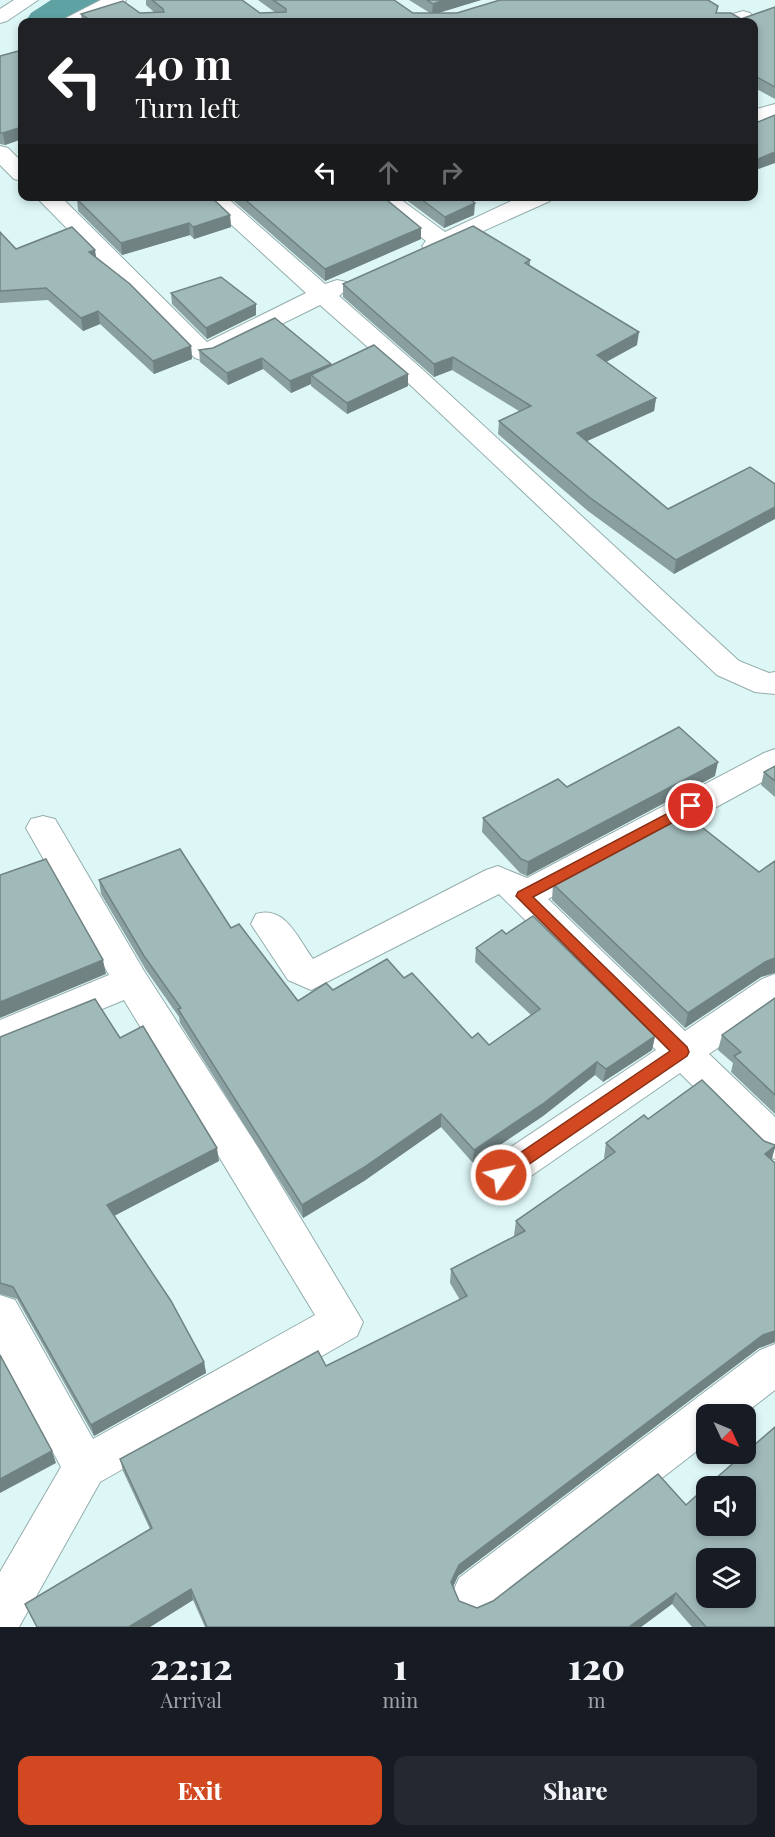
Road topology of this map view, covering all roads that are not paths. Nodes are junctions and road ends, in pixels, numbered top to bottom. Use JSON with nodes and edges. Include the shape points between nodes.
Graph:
{"nodes":[{"id":1,"x":28,"y":0,"type":"edge"},
{"id":2,"x":124,"y":2,"type":"edge"},
{"id":3,"x":0,"y":17,"type":"edge"},
{"id":4,"x":83,"y":18,"type":"edge"},
{"id":5,"x":775,"y":110,"type":"edge"},
{"id":6,"x":758,"y":115,"type":"edge"},
{"id":7,"x":0,"y":153,"type":"edge"},
{"id":8,"x":18,"y":170,"type":"edge"},
{"id":9,"x":54,"y":201,"type":"edge"},
{"id":10,"x":218,"y":201,"type":"edge"},
{"id":11,"x":388,"y":201,"type":"edge"},
{"id":12,"x":530,"y":201,"type":"edge"},
{"id":13,"x":443,"y":242,"type":"junction"},
{"id":14,"x":412,"y":255,"type":"edge"},
{"id":15,"x":361,"y":277,"type":"edge"},
{"id":16,"x":320,"y":294,"type":"junction"},
{"id":17,"x":772,"y":686,"type":"edge"},
{"id":18,"x":775,"y":761,"type":"edge"},
{"id":19,"x":43,"y":828,"type":"dead end"},
{"id":20,"x":523,"y":896,"type":"junction"},
{"id":21,"x":268,"y":924,"type":"dead end"},
{"id":22,"x":131,"y":981,"type":"junction"},
{"id":23,"x":775,"y":989,"type":"edge"},
{"id":24,"x":0,"y":1036,"type":"edge"},
{"id":25,"x":681,"y":1052,"type":"junction"},
{"id":26,"x":775,"y":1142,"type":"edge"},
{"id":27,"x":501,"y":1175,"type":"dead end"},
{"id":28,"x":0,"y":1314,"type":"edge"},
{"id":29,"x":775,"y":1364,"type":"edge"},
{"id":30,"x":724,"y":1404,"type":"edge"},
{"id":31,"x":696,"y":1426,"type":"edge"},
{"id":32,"x":85,"y":1467,"type":"junction"},
{"id":33,"x":475,"y":1594,"type":"dead end"},
{"id":34,"x":0,"y":1617,"type":"edge"}],
"edges":[{"from":1,"to":3,"type":"street"},
{"from":2,"to":4,"type":"street"},
{"from":5,"to":6,"type":"street"},
{"from":7,"to":8,"type":"street"},
{"from":9,"to":16,"type":"street","via":[[204,352]]},
{"from":10,"to":16,"type":"street"},
{"from":11,"to":13,"type":"street"},
{"from":12,"to":13,"type":"street"},
{"from":13,"to":14,"type":"street"},
{"from":15,"to":16,"type":"street"},
{"from":16,"to":17,"type":"street","via":[[412,374],[728,668]]},
{"from":18,"to":20,"type":"street"},
{"from":19,"to":22,"type":"street"},
{"from":20,"to":21,"type":"street","via":[[511,884],[498,879],[310,976],[300,970]]},
{"from":20,"to":25,"type":"street"},
{"from":22,"to":24,"type":"street"},
{"from":22,"to":32,"type":"street","via":[[342,1322]]},
{"from":23,"to":25,"type":"street"},
{"from":25,"to":26,"type":"street"},
{"from":25,"to":27,"type":"street"},
{"from":28,"to":32,"type":"street"},
{"from":29,"to":30,"type":"street"},
{"from":31,"to":33,"type":"street"},
{"from":32,"to":34,"type":"street"}]}
